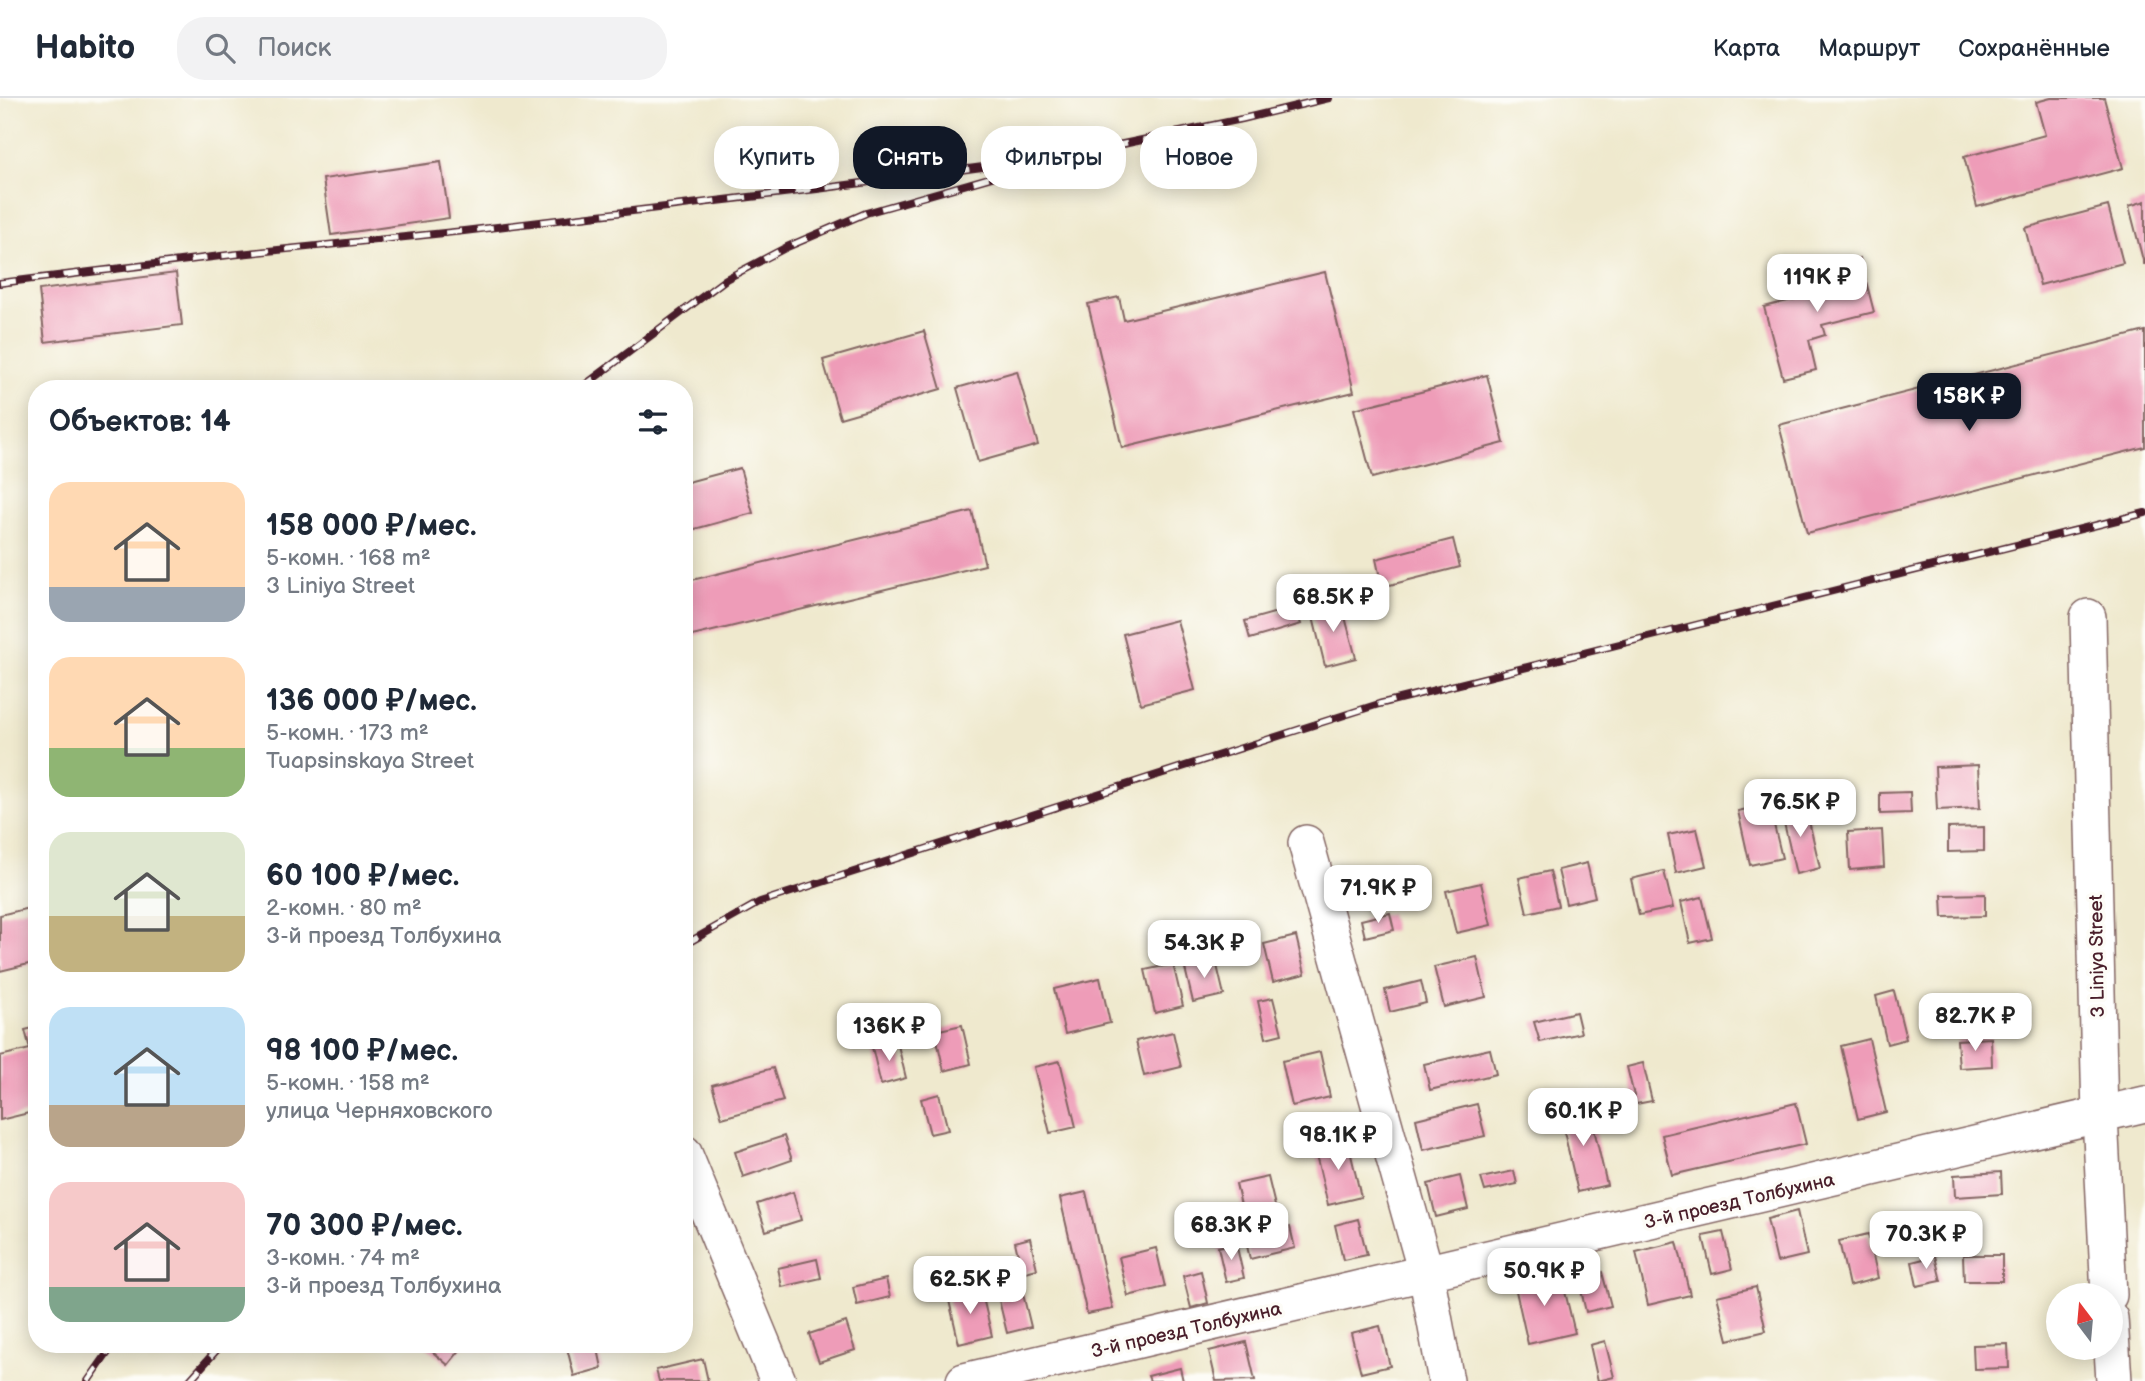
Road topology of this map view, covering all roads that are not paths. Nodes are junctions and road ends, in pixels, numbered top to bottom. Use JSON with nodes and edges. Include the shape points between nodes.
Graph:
{"nodes":[{"id":1,"x":2088,"y":617,"type":"dead end"},
{"id":2,"x":1306,"y":844,"type":"dead end"},
{"id":3,"x":2145,"y":1104,"type":"edge"},
{"id":4,"x":2100,"y":1116,"type":"junction"},
{"id":5,"x":693,"y":1175,"type":"edge"},
{"id":6,"x":1426,"y":1273,"type":"junction"},
{"id":7,"x":2108,"y":1283,"type":"edge"},
{"id":8,"x":2113,"y":1360,"type":"edge"},
{"id":9,"x":778,"y":1381,"type":"edge"},
{"id":10,"x":964,"y":1381,"type":"edge"},
{"id":11,"x":1446,"y":1381,"type":"edge"},
{"id":12,"x":2114,"y":1381,"type":"edge"}],
"edges":[{"from":1,"to":4,"type":"street","name":"3 Liniya Street"},
{"from":2,"to":6,"type":"street"},
{"from":3,"to":4,"type":"street","name":"3-й проезд Толбухина"},
{"from":4,"to":6,"type":"street","name":"3-й проезд Толбухина"},
{"from":4,"to":7,"type":"street","name":"3 Liniya Street"},
{"from":5,"to":9,"type":"street"},
{"from":6,"to":10,"type":"street","name":"3-й проезд Толбухина"},
{"from":6,"to":11,"type":"street"},
{"from":8,"to":12,"type":"street"}]}
